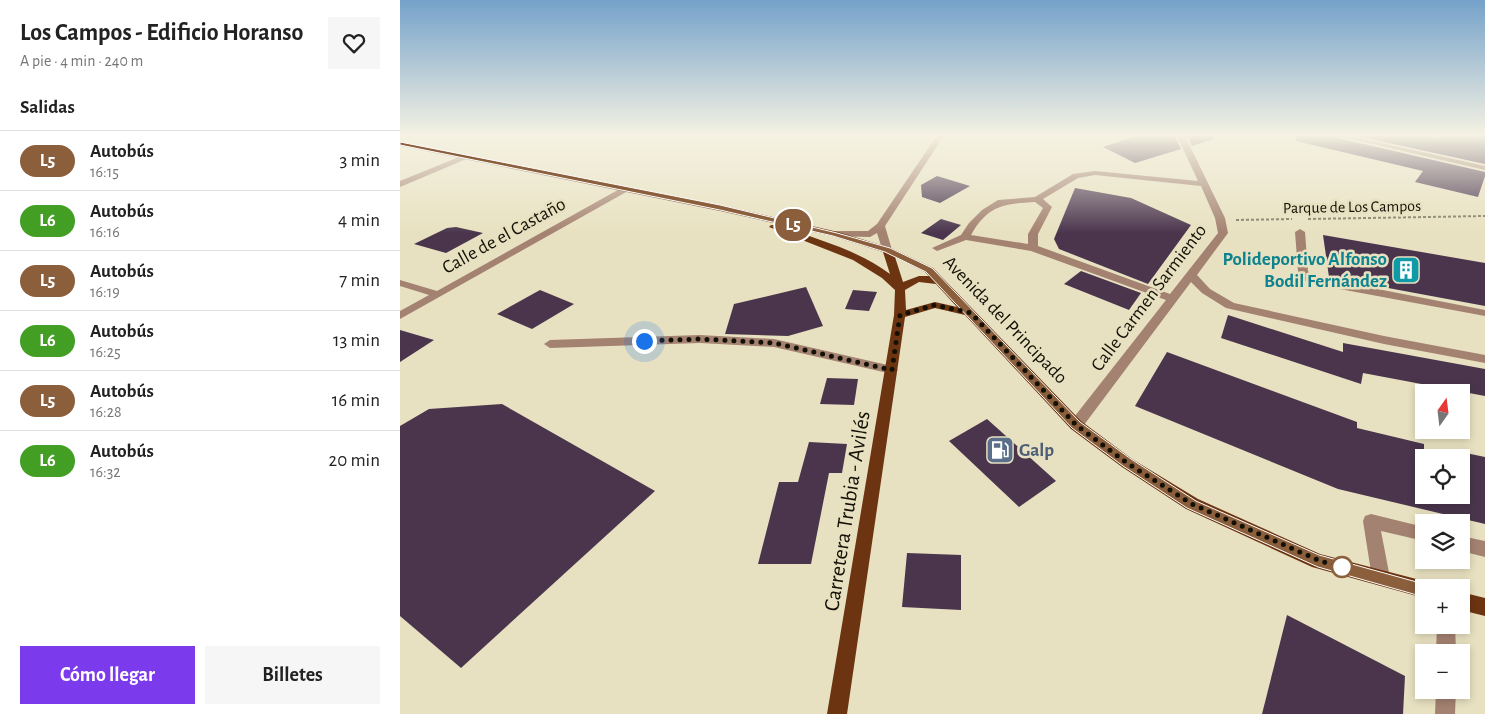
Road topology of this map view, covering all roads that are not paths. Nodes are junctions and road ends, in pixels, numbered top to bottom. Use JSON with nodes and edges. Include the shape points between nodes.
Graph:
{"nodes":[{"id":1,"x":441,"y":167,"type":"edge"},
{"id":2,"x":518,"y":167,"type":"edge"},
{"id":3,"x":919,"y":167,"type":"edge"},
{"id":4,"x":1197,"y":167,"type":"edge"},
{"id":5,"x":400,"y":184,"type":"edge"},
{"id":6,"x":1205,"y":184,"type":"junction"},
{"id":7,"x":625,"y":189,"type":"junction"},
{"id":8,"x":1037,"y":199,"type":"junction"},
{"id":9,"x":720,"y":208,"type":"junction"},
{"id":10,"x":880,"y":226,"type":"junction"},
{"id":11,"x":1300,"y":232,"type":"dead end"},
{"id":12,"x":835,"y":234,"type":"junction"},
{"id":13,"x":965,"y":237,"type":"junction"},
{"id":14,"x":937,"y":248,"type":"dead end"},
{"id":15,"x":1033,"y":248,"type":"junction"},
{"id":16,"x":887,"y":250,"type":"junction"},
{"id":17,"x":1192,"y":276,"type":"junction"},
{"id":18,"x":400,"y":283,"type":"edge"},
{"id":19,"x":943,"y":283,"type":"junction"},
{"id":20,"x":900,"y":289,"type":"junction"},
{"id":21,"x":436,"y":294,"type":"junction"},
{"id":22,"x":1174,"y":300,"type":"junction"},
{"id":23,"x":1485,"y":312,"type":"edge"},
{"id":24,"x":971,"y":313,"type":"junction"},
{"id":25,"x":900,"y":315,"type":"junction"},
{"id":26,"x":400,"y":316,"type":"edge"},
{"id":27,"x":550,"y":344,"type":"dead end"},
{"id":28,"x":1485,"y":359,"type":"edge"},
{"id":29,"x":892,"y":370,"type":"junction"},
{"id":30,"x":1076,"y":425,"type":"junction"},
{"id":31,"x":1415,"y":532,"type":"edge"},
{"id":32,"x":1470,"y":545,"type":"edge"},
{"id":33,"x":1485,"y":549,"type":"edge"},
{"id":34,"x":1381,"y":578,"type":"junction"},
{"id":35,"x":1415,"y":587,"type":"edge"},
{"id":36,"x":1470,"y":603,"type":"edge"},
{"id":37,"x":1485,"y":607,"type":"edge"},
{"id":38,"x":1446,"y":699,"type":"edge"},
{"id":39,"x":837,"y":714,"type":"edge"},
{"id":40,"x":1446,"y":714,"type":"edge"}],
"edges":[{"from":1,"to":5,"type":"street"},
{"from":2,"to":7,"type":"main road","name":"Avenida del Principado"},
{"from":3,"to":10,"type":"street"},
{"from":4,"to":6,"type":"street","name":"Calle Carmen Sarmiento"},
{"from":6,"to":8,"type":"street","via":[[1095,173],[1076,176]]},
{"from":6,"to":17,"type":"street","name":"Calle Carmen Sarmiento","via":[[1223,233]]},
{"from":7,"to":9,"type":"main road","name":"Avenida del Principado"},
{"from":7,"to":21,"type":"street","name":"Calle de el Castaño"},
{"from":8,"to":13,"type":"street","via":[[1001,202],[978,218]]},
{"from":8,"to":15,"type":"street","via":[[1048,207],[1033,234]]},
{"from":9,"to":12,"type":"main road","name":"Avenida del Principado"},
{"from":9,"to":20,"type":"main road","via":[[864,260]]},
{"from":10,"to":12,"type":"street","via":[[870,234]]},
{"from":10,"to":16,"type":"street"},
{"from":11,"to":23,"type":"street","via":[[1303,271],[1307,278]]},
{"from":12,"to":16,"type":"main road","name":"Avenida del Principado"},
{"from":13,"to":14,"type":"street"},
{"from":13,"to":15,"type":"street"},
{"from":15,"to":22,"type":"street"},
{"from":16,"to":19,"type":"main road","name":"Avenida del Principado","via":[[929,270]]},
{"from":16,"to":20,"type":"main road","name":"Carretera Trubia - Avilés"},
{"from":17,"to":22,"type":"street","name":"Calle Carmen Sarmiento"},
{"from":17,"to":28,"type":"street","via":[[1206,291],[1230,306]]},
{"from":18,"to":21,"type":"street"},
{"from":19,"to":20,"type":"main road","via":[[926,278],[913,279]]},
{"from":19,"to":24,"type":"main road","name":"Avenida del Principado"},
{"from":20,"to":25,"type":"main road","name":"Carretera Trubia - Avilés"},
{"from":21,"to":26,"type":"street","name":"Calle de el Castaño"},
{"from":22,"to":30,"type":"street","name":"Calle Carmen Sarmiento"},
{"from":24,"to":25,"type":"main road","via":[[935,305]]},
{"from":24,"to":30,"type":"main road","name":"Avenida del Principado"},
{"from":25,"to":29,"type":"main road","name":"Carretera Trubia - Avilés"},
{"from":27,"to":29,"type":"street","via":[[700,339],[774,343]]},
{"from":29,"to":39,"type":"main road","name":"Carretera Trubia - Avilés"},
{"from":30,"to":34,"type":"main road","name":"Avenida del Principado","via":[[1127,463],[1192,504],[1318,560]]},
{"from":31,"to":34,"type":"street","via":[[1371,521]]},
{"from":32,"to":33,"type":"street"},
{"from":34,"to":35,"type":"main road","name":"Avenida del Principado"},
{"from":36,"to":37,"type":"main road"},
{"from":38,"to":40,"type":"street"}]}
